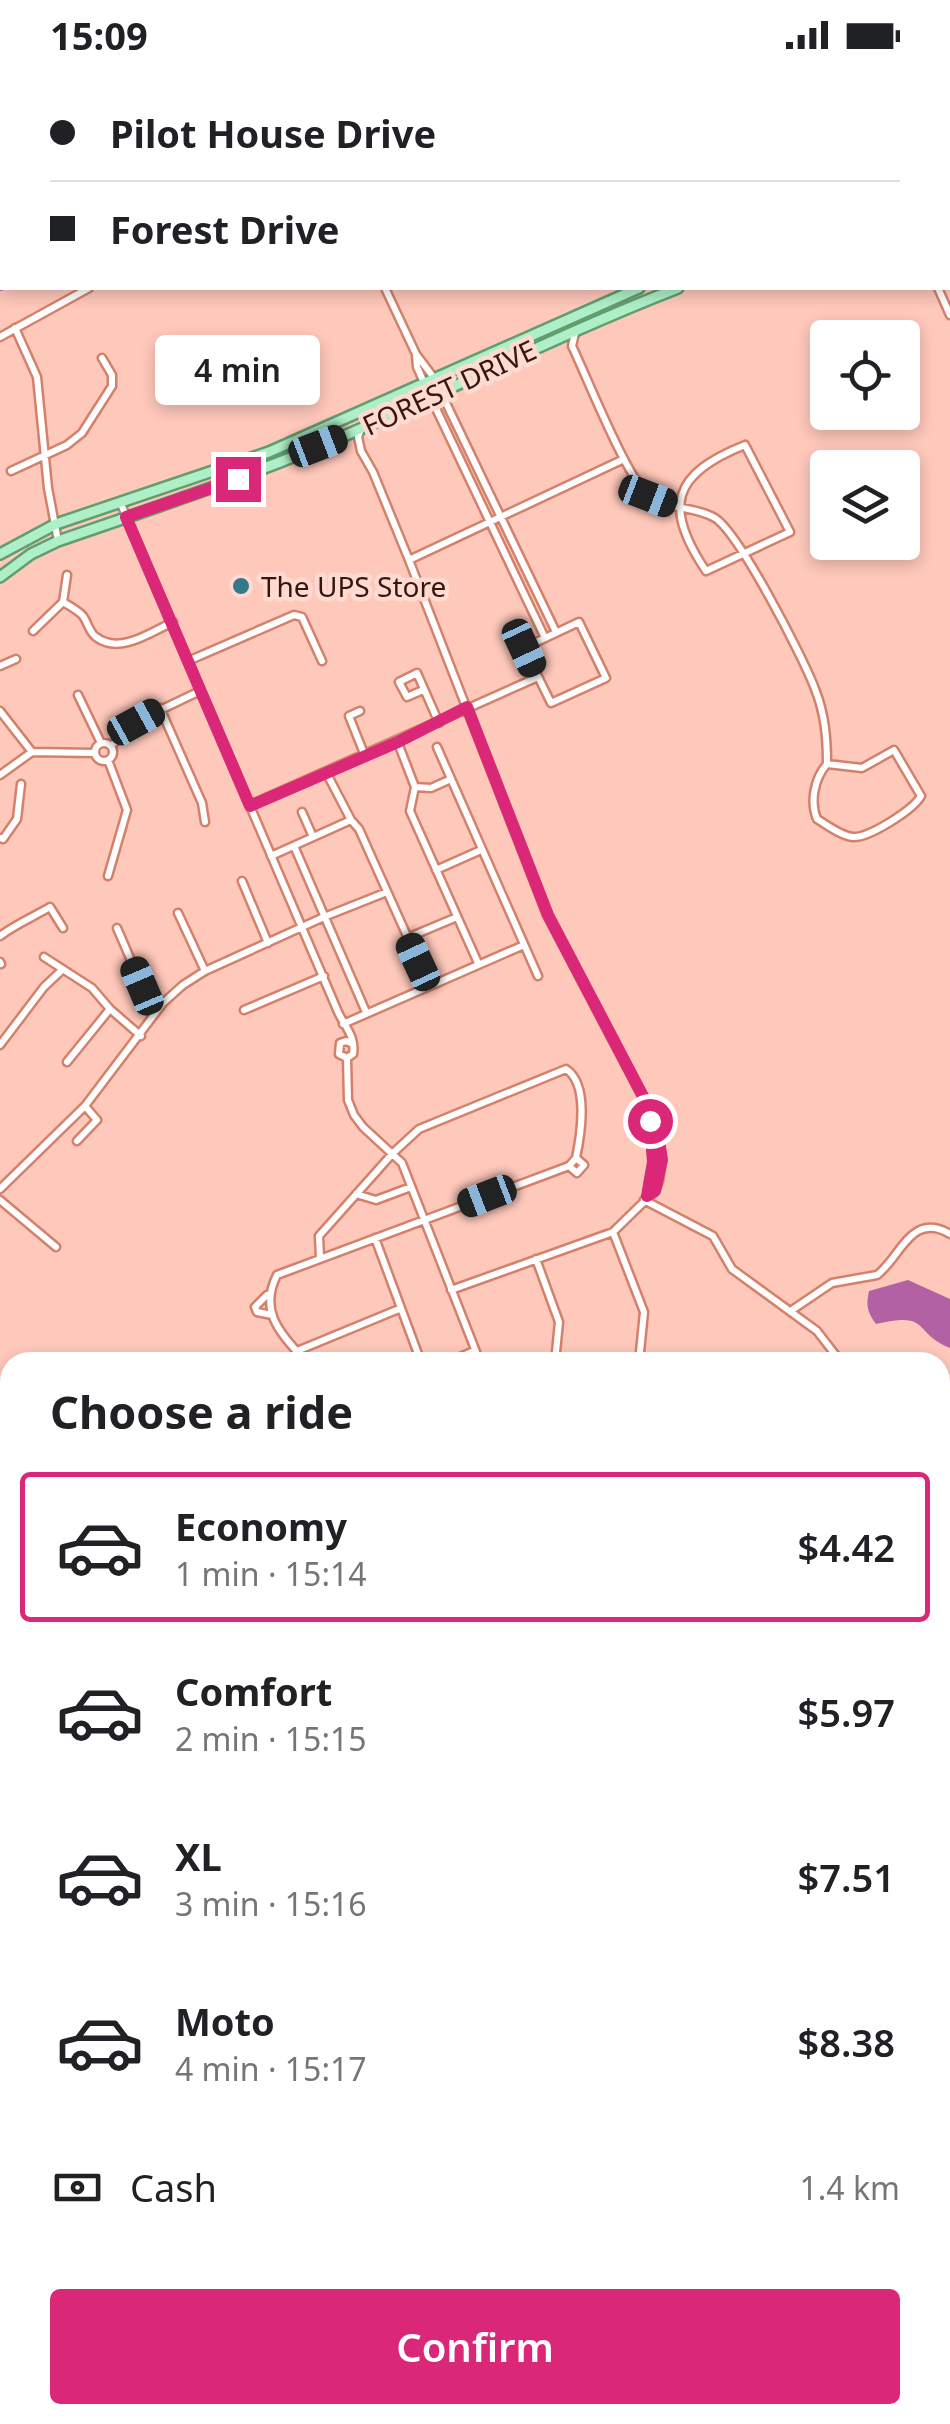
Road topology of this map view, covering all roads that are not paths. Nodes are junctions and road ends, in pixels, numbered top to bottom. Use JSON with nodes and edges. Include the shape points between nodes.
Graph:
{"nodes":[{"id":1,"x":85,"y":290,"type":"edge"},
{"id":2,"x":386,"y":290,"type":"edge"},
{"id":3,"x":633,"y":290,"type":"edge"},
{"id":4,"x":671,"y":290,"type":"edge"},
{"id":5,"x":939,"y":290,"type":"edge"},
{"id":6,"x":950,"y":316,"type":"edge"},
{"id":7,"x":16,"y":328,"type":"junction"},
{"id":8,"x":578,"y":328,"type":"junction"},
{"id":9,"x":0,"y":337,"type":"edge"},
{"id":10,"x":554,"y":338,"type":"junction"},
{"id":11,"x":572,"y":346,"type":"junction"},
{"id":12,"x":102,"y":358,"type":"dead end"},
{"id":13,"x":429,"y":380,"type":"junction"},
{"id":14,"x":435,"y":394,"type":"junction"},
{"id":15,"x":362,"y":428,"type":"junction"},
{"id":16,"x":339,"y":438,"type":"junction"},
{"id":17,"x":361,"y":452,"type":"junction"},
{"id":18,"x":44,"y":457,"type":"junction"},
{"id":19,"x":624,"y":460,"type":"junction"},
{"id":20,"x":11,"y":471,"type":"dead end"},
{"id":21,"x":174,"y":486,"type":"junction"},
{"id":22,"x":177,"y":500,"type":"junction"},
{"id":23,"x":121,"y":504,"type":"junction"},
{"id":24,"x":678,"y":507,"type":"junction"},
{"id":25,"x":126,"y":517,"type":"junction"},
{"id":26,"x":502,"y":518,"type":"junction"},
{"id":27,"x":491,"y":523,"type":"junction"},
{"id":28,"x":56,"y":524,"type":"junction"},
{"id":29,"x":58,"y":541,"type":"junction"},
{"id":30,"x":743,"y":553,"type":"junction"},
{"id":31,"x":0,"y":554,"type":"edge"},
{"id":32,"x":409,"y":560,"type":"junction"},
{"id":33,"x":67,"y":575,"type":"dead end"},
{"id":34,"x":0,"y":577,"type":"edge"},
{"id":35,"x":63,"y":602,"type":"junction"},
{"id":36,"x":173,"y":622,"type":"junction"},
{"id":37,"x":33,"y":631,"type":"dead end"},
{"id":38,"x":556,"y":632,"type":"junction"},
{"id":39,"x":544,"y":638,"type":"junction"},
{"id":40,"x":16,"y":658,"type":"dead end"},
{"id":41,"x":188,"y":661,"type":"junction"},
{"id":42,"x":322,"y":661,"type":"dead end"},
{"id":43,"x":0,"y":666,"type":"edge"},
{"id":44,"x":538,"y":678,"type":"junction"},
{"id":45,"x":424,"y":690,"type":"dead end"},
{"id":46,"x":200,"y":692,"type":"junction"},
{"id":47,"x":78,"y":695,"type":"dead end"},
{"id":48,"x":467,"y":707,"type":"junction"},
{"id":49,"x":160,"y":708,"type":"junction"},
{"id":50,"x":0,"y":711,"type":"edge"},
{"id":51,"x":360,"y":711,"type":"dead end"},
{"id":52,"x":439,"y":722,"type":"junction"},
{"id":53,"x":398,"y":742,"type":"junction"},
{"id":54,"x":100,"y":743,"type":"junction"},
{"id":55,"x":112,"y":746,"type":"junction"},
{"id":56,"x":437,"y":747,"type":"dead end"},
{"id":57,"x":32,"y":752,"type":"junction"},
{"id":58,"x":95,"y":753,"type":"junction"},
{"id":59,"x":365,"y":756,"type":"junction"},
{"id":60,"x":108,"y":760,"type":"junction"},
{"id":61,"x":827,"y":764,"type":"junction"},
{"id":62,"x":326,"y":772,"type":"junction"},
{"id":63,"x":0,"y":775,"type":"edge"},
{"id":64,"x":451,"y":779,"type":"junction"},
{"id":65,"x":22,"y":784,"type":"dead end"},
{"id":66,"x":415,"y":787,"type":"junction"},
{"id":67,"x":250,"y":806,"type":"junction"},
{"id":68,"x":302,"y":812,"type":"dead end"},
{"id":69,"x":350,"y":820,"type":"junction"},
{"id":70,"x":205,"y":822,"type":"dead end"},
{"id":71,"x":314,"y":837,"type":"junction"},
{"id":72,"x":0,"y":838,"type":"edge"},
{"id":73,"x":294,"y":846,"type":"junction"},
{"id":74,"x":481,"y":850,"type":"junction"},
{"id":75,"x":271,"y":856,"type":"junction"},
{"id":76,"x":436,"y":870,"type":"junction"},
{"id":77,"x":108,"y":876,"type":"dead end"},
{"id":78,"x":242,"y":880,"type":"dead end"},
{"id":79,"x":387,"y":892,"type":"junction"},
{"id":80,"x":178,"y":913,"type":"dead end"},
{"id":81,"x":324,"y":917,"type":"junction"},
{"id":82,"x":457,"y":917,"type":"junction"},
{"id":83,"x":302,"y":927,"type":"junction"},
{"id":84,"x":63,"y":928,"type":"dead end"},
{"id":85,"x":116,"y":928,"type":"dead end"},
{"id":86,"x":0,"y":936,"type":"edge"},
{"id":87,"x":407,"y":938,"type":"junction"},
{"id":88,"x":268,"y":942,"type":"junction"},
{"id":89,"x":524,"y":944,"type":"junction"},
{"id":90,"x":44,"y":957,"type":"dead end"},
{"id":91,"x":478,"y":963,"type":"junction"},
{"id":92,"x":62,"y":970,"type":"junction"},
{"id":93,"x":205,"y":971,"type":"junction"},
{"id":94,"x":324,"y":976,"type":"junction"},
{"id":95,"x":538,"y":976,"type":"dead end"},
{"id":96,"x":429,"y":985,"type":"junction"},
{"id":97,"x":163,"y":1003,"type":"junction"},
{"id":98,"x":110,"y":1009,"type":"junction"},
{"id":99,"x":244,"y":1010,"type":"dead end"},
{"id":100,"x":366,"y":1012,"type":"junction"},
{"id":101,"x":343,"y":1024,"type":"junction"},
{"id":102,"x":142,"y":1036,"type":"junction"},
{"id":103,"x":349,"y":1042,"type":"junction"},
{"id":104,"x":0,"y":1045,"type":"edge"},
{"id":105,"x":346,"y":1058,"type":"junction"},
{"id":106,"x":67,"y":1062,"type":"dead end"},
{"id":107,"x":85,"y":1106,"type":"junction"},
{"id":108,"x":77,"y":1141,"type":"dead end"},
{"id":109,"x":393,"y":1153,"type":"junction"},
{"id":110,"x":576,"y":1158,"type":"junction"},
{"id":111,"x":568,"y":1166,"type":"junction"},
{"id":112,"x":411,"y":1187,"type":"junction"},
{"id":113,"x":0,"y":1189,"type":"edge"},
{"id":114,"x":356,"y":1194,"type":"junction"},
{"id":115,"x":646,"y":1198,"type":"junction"},
{"id":116,"x":0,"y":1200,"type":"edge"},
{"id":117,"x":423,"y":1220,"type":"junction"},
{"id":118,"x":613,"y":1232,"type":"junction"},
{"id":119,"x":950,"y":1234,"type":"edge"},
{"id":120,"x":375,"y":1238,"type":"junction"},
{"id":121,"x":56,"y":1247,"type":"dead end"},
{"id":122,"x":320,"y":1258,"type":"junction"},
{"id":123,"x":536,"y":1258,"type":"junction"},
{"id":124,"x":451,"y":1290,"type":"junction"},
{"id":125,"x":268,"y":1294,"type":"junction"},
{"id":126,"x":399,"y":1309,"type":"junction"},
{"id":127,"x":792,"y":1310,"type":"junction"},
{"id":128,"x":272,"y":1315,"type":"junction"},
{"id":129,"x":296,"y":1351,"type":"joint"},
{"id":130,"x":474,"y":1351,"type":"edge"},
{"id":131,"x":417,"y":1352,"type":"edge"},
{"id":132,"x":556,"y":1352,"type":"edge"},
{"id":133,"x":640,"y":1352,"type":"edge"},
{"id":134,"x":833,"y":1352,"type":"edge"}],
"edges":[{"from":1,"to":7,"type":"street"},
{"from":2,"to":13,"type":"street"},
{"from":3,"to":13,"type":"main road","name":"FOREST DRIVE"},
{"from":4,"to":8,"type":"main road","name":"FOREST DRIVE"},
{"from":5,"to":6,"type":"street"},
{"from":7,"to":9,"type":"street"},
{"from":7,"to":18,"type":"street","via":[[37,377]]},
{"from":8,"to":10,"type":"main road","name":"FOREST DRIVE"},
{"from":8,"to":11,"type":"street"},
{"from":10,"to":11,"type":"street"},
{"from":10,"to":14,"type":"main road","name":"FOREST DRIVE"},
{"from":11,"to":19,"type":"street"},
{"from":12,"to":18,"type":"street","via":[[112,376],[109,392],[76,440]]},
{"from":13,"to":14,"type":"street"},
{"from":13,"to":21,"type":"main road","name":"FOREST DRIVE"},
{"from":14,"to":15,"type":"main road","name":"FOREST DRIVE"},
{"from":14,"to":26,"type":"street"},
{"from":14,"to":27,"type":"street"},
{"from":15,"to":16,"type":"main road","name":"FOREST DRIVE"},
{"from":15,"to":17,"type":"street"},
{"from":16,"to":17,"type":"street"},
{"from":16,"to":22,"type":"main road","name":"FOREST DRIVE"},
{"from":17,"to":32,"type":"street"},
{"from":18,"to":20,"type":"street"},
{"from":18,"to":28,"type":"street"},
{"from":19,"to":24,"type":"street","via":[[648,496]]},
{"from":19,"to":26,"type":"street"},
{"from":21,"to":22,"type":"main road"},
{"from":21,"to":23,"type":"main road","name":"FOREST DRIVE"},
{"from":22,"to":25,"type":"main road","name":"FOREST DRIVE"},
{"from":23,"to":25,"type":"street"},
{"from":23,"to":28,"type":"main road","name":"FOREST DRIVE"},
{"from":24,"to":30,"type":"street","via":[[714,517],[731,530]]},
{"from":24,"to":30,"type":"street","via":[[682,529],[706,572]]},
{"from":24,"to":30,"type":"street","via":[[693,473],[744,445],[790,532]]},
{"from":25,"to":29,"type":"main road","name":"FOREST DRIVE"},
{"from":25,"to":36,"type":"street"},
{"from":26,"to":27,"type":"street"},
{"from":26,"to":38,"type":"street"},
{"from":27,"to":32,"type":"street"},
{"from":27,"to":39,"type":"street"},
{"from":28,"to":29,"type":"street"},
{"from":28,"to":31,"type":"main road","name":"FOREST DRIVE"},
{"from":29,"to":34,"type":"main road","name":"FOREST DRIVE"},
{"from":30,"to":61,"type":"street","via":[[816,690],[827,729]]},
{"from":32,"to":48,"type":"street"},
{"from":33,"to":35,"type":"street"},
{"from":35,"to":36,"type":"street","via":[[97,638],[112,643]]},
{"from":35,"to":37,"type":"street"},
{"from":36,"to":41,"type":"street"},
{"from":38,"to":39,"type":"street"},
{"from":38,"to":44,"type":"street","via":[[579,622],[606,678],[551,704]]},
{"from":39,"to":44,"type":"street","via":[[524,648]]},
{"from":40,"to":43,"type":"street"},
{"from":41,"to":42,"type":"street","via":[[294,615],[302,617]]},
{"from":41,"to":46,"type":"street"},
{"from":44,"to":48,"type":"street"},
{"from":45,"to":52,"type":"street"},
{"from":46,"to":49,"type":"street"},
{"from":46,"to":67,"type":"street"},
{"from":47,"to":54,"type":"street"},
{"from":48,"to":52,"type":"street"},
{"from":48,"to":115,"type":"street","via":[[548,915],[644,1099],[653,1143]]},
{"from":49,"to":55,"type":"street"},
{"from":49,"to":70,"type":"street"},
{"from":50,"to":57,"type":"street"},
{"from":51,"to":59,"type":"street","via":[[349,716]]},
{"from":52,"to":53,"type":"street"},
{"from":53,"to":59,"type":"street"},
{"from":53,"to":66,"type":"street"},
{"from":54,"to":55,"type":"street"},
{"from":54,"to":58,"type":"street"},
{"from":55,"to":60,"type":"street"},
{"from":56,"to":64,"type":"street"},
{"from":57,"to":58,"type":"street"},
{"from":57,"to":63,"type":"street"},
{"from":58,"to":60,"type":"street"},
{"from":59,"to":62,"type":"street"},
{"from":60,"to":77,"type":"street","via":[[127,810]]},
{"from":61,"to":61,"type":"street","via":[[862,768],[894,750],[921,796],[879,828],[848,837],[816,819],[812,807]]},
{"from":62,"to":67,"type":"street"},
{"from":62,"to":69,"type":"street"},
{"from":64,"to":66,"type":"street"},
{"from":64,"to":74,"type":"street"},
{"from":65,"to":72,"type":"street","via":[[18,818]]},
{"from":66,"to":76,"type":"street","via":[[410,811]]},
{"from":67,"to":75,"type":"street"},
{"from":68,"to":71,"type":"street"},
{"from":69,"to":71,"type":"street"},
{"from":69,"to":79,"type":"street"},
{"from":71,"to":73,"type":"street"},
{"from":73,"to":75,"type":"street"},
{"from":73,"to":81,"type":"street"},
{"from":74,"to":76,"type":"street"},
{"from":74,"to":89,"type":"street"},
{"from":75,"to":83,"type":"street"},
{"from":76,"to":82,"type":"street"},
{"from":78,"to":88,"type":"street"},
{"from":79,"to":81,"type":"street"},
{"from":79,"to":87,"type":"street"},
{"from":80,"to":93,"type":"street"},
{"from":81,"to":83,"type":"street"},
{"from":81,"to":100,"type":"street"},
{"from":82,"to":87,"type":"street"},
{"from":82,"to":91,"type":"street"},
{"from":83,"to":88,"type":"street"},
{"from":83,"to":94,"type":"street"},
{"from":84,"to":86,"type":"street","via":[[50,907]]},
{"from":85,"to":97,"type":"street","via":[[142,986]]},
{"from":87,"to":96,"type":"street"},
{"from":88,"to":93,"type":"street"},
{"from":89,"to":91,"type":"street"},
{"from":89,"to":95,"type":"street"},
{"from":90,"to":92,"type":"street"},
{"from":91,"to":96,"type":"street"},
{"from":92,"to":98,"type":"street"},
{"from":92,"to":104,"type":"street"},
{"from":93,"to":97,"type":"street"},
{"from":94,"to":99,"type":"street"},
{"from":94,"to":101,"type":"street"},
{"from":96,"to":100,"type":"street"},
{"from":97,"to":102,"type":"street"},
{"from":98,"to":102,"type":"street"},
{"from":98,"to":106,"type":"street"},
{"from":100,"to":101,"type":"street"},
{"from":101,"to":103,"type":"street","via":[[352,1033]]},
{"from":102,"to":107,"type":"street"},
{"from":103,"to":105,"type":"street","via":[[353,1054]]},
{"from":103,"to":105,"type":"street","via":[[338,1048]]},
{"from":105,"to":109,"type":"street","via":[[354,1115]]},
{"from":107,"to":108,"type":"street","via":[[97,1120]]},
{"from":107,"to":113,"type":"street"},
{"from":109,"to":110,"type":"street","via":[[419,1130],[566,1068],[578,1082]]},
{"from":109,"to":112,"type":"street"},
{"from":109,"to":114,"type":"street"},
{"from":110,"to":111,"type":"street"},
{"from":110,"to":111,"type":"street","via":[[582,1170]]},
{"from":111,"to":117,"type":"street"},
{"from":112,"to":114,"type":"street","via":[[376,1200]]},
{"from":112,"to":117,"type":"street"},
{"from":114,"to":122,"type":"street","via":[[319,1236]]},
{"from":115,"to":118,"type":"street"},
{"from":115,"to":127,"type":"street","via":[[713,1236],[732,1269]]},
{"from":116,"to":121,"type":"street"},
{"from":117,"to":120,"type":"street"},
{"from":117,"to":124,"type":"street"},
{"from":118,"to":123,"type":"street"},
{"from":118,"to":133,"type":"street","via":[[644,1312]]},
{"from":119,"to":127,"type":"street","via":[[924,1228],[878,1276],[832,1283]]},
{"from":120,"to":122,"type":"street"},
{"from":120,"to":126,"type":"street"},
{"from":122,"to":125,"type":"street","via":[[277,1275]]},
{"from":123,"to":124,"type":"street"},
{"from":123,"to":132,"type":"street","via":[[559,1322]]},
{"from":124,"to":130,"type":"street"},
{"from":125,"to":128,"type":"street"},
{"from":125,"to":128,"type":"street","via":[[255,1307]]},
{"from":126,"to":129,"type":"street"},
{"from":126,"to":131,"type":"street"},
{"from":127,"to":134,"type":"street"},
{"from":128,"to":129,"type":"street"}]}
